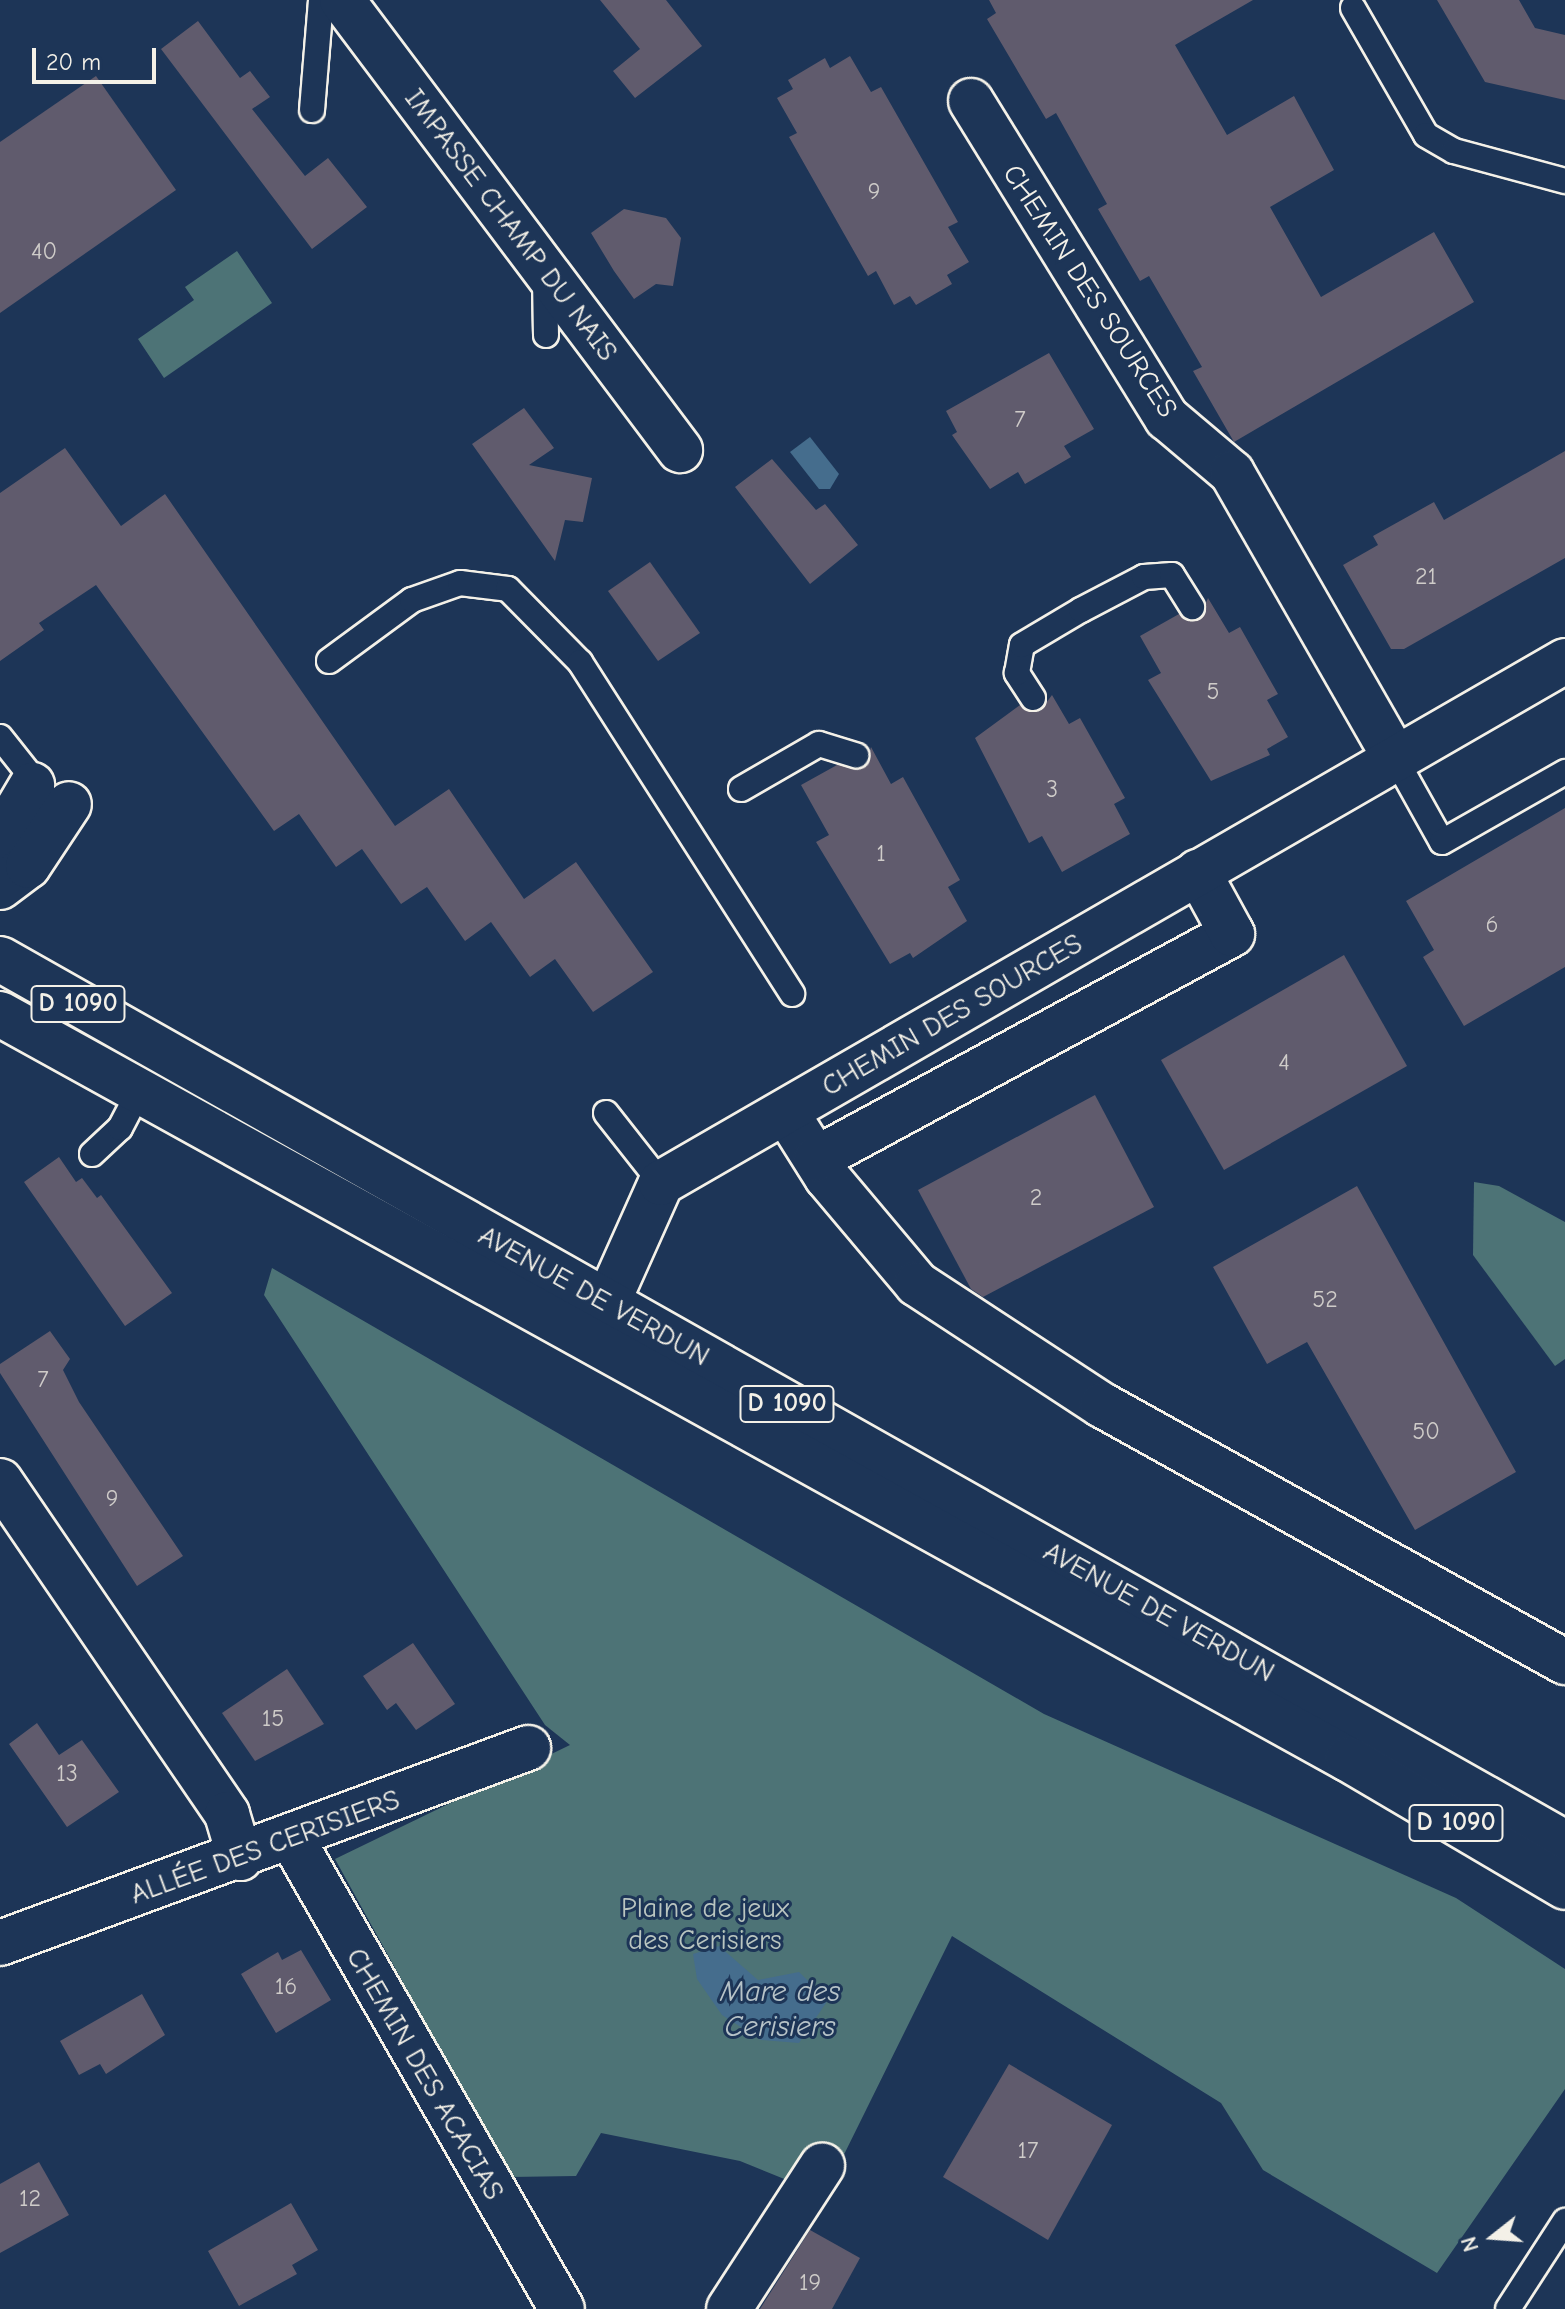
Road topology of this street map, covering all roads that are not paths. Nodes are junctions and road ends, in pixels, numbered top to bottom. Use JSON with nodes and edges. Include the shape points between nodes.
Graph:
{"nodes":[{"id":1,"x":321,"y":0,"type":"edge"},
{"id":2,"x":342,"y":0,"type":"edge"},
{"id":3,"x":1353,"y":8,"type":"dead end"},
{"id":4,"x":971,"y":101,"type":"dead end"},
{"id":5,"x":312,"y":110,"type":"dead end"},
{"id":6,"x":1565,"y":181,"type":"edge"},
{"id":7,"x":545,"y":272,"type":"junction"},
{"id":8,"x":546,"y":335,"type":"dead end"},
{"id":9,"x":680,"y":450,"type":"dead end"},
{"id":10,"x":1192,"y":607,"type":"dead end"},
{"id":11,"x":329,"y":661,"type":"dead end"},
{"id":12,"x":1565,"y":661,"type":"edge"},
{"id":13,"x":1033,"y":698,"type":"dead end"},
{"id":14,"x":0,"y":737,"type":"edge"},
{"id":15,"x":856,"y":755,"type":"dead end"},
{"id":16,"x":1395,"y":758,"type":"junction"},
{"id":17,"x":1565,"y":772,"type":"edge"},
{"id":18,"x":741,"y":789,"type":"dead end"},
{"id":19,"x":51,"y":794,"type":"junction"},
{"id":20,"x":0,"y":839,"type":"edge"},
{"id":21,"x":1198,"y":872,"type":"junction"},
{"id":22,"x":0,"y":887,"type":"edge"},
{"id":23,"x":0,"y":959,"type":"edge"},
{"id":24,"x":792,"y":994,"type":"dead end"},
{"id":25,"x":0,"y":1014,"type":"edge"},
{"id":26,"x":157,"y":1048,"type":"junction"},
{"id":27,"x":140,"y":1092,"type":"junction"},
{"id":28,"x":786,"y":1112,"type":"junction"},
{"id":29,"x":606,"y":1113,"type":"dead end"},
{"id":30,"x":92,"y":1154,"type":"dead end"},
{"id":31,"x":816,"y":1159,"type":"junction"},
{"id":32,"x":661,"y":1183,"type":"junction"},
{"id":33,"x":608,"y":1305,"type":"junction"},
{"id":34,"x":588,"y":1344,"type":"junction"},
{"id":35,"x":0,"y":1481,"type":"edge"},
{"id":36,"x":1565,"y":1662,"type":"edge"},
{"id":37,"x":528,"y":1748,"type":"dead end"},
{"id":38,"x":291,"y":1837,"type":"junction"},
{"id":39,"x":1565,"y":1843,"type":"edge"},
{"id":40,"x":240,"y":1858,"type":"junction"},
{"id":41,"x":1565,"y":1887,"type":"edge"},
{"id":42,"x":0,"y":1943,"type":"edge"},
{"id":43,"x":822,"y":2166,"type":"dead end"},
{"id":44,"x":1565,"y":2221,"type":"edge"},
{"id":45,"x":562,"y":2309,"type":"edge"},
{"id":46,"x":729,"y":2309,"type":"edge"},
{"id":47,"x":1508,"y":2309,"type":"edge"}],
"edges":[{"from":1,"to":5,"type":"lane"},
{"from":2,"to":7,"type":"street","name":"IMPASSE CHAMP DU NAIS"},
{"from":3,"to":6,"type":"lane","via":[[1426,135],[1454,151]]},
{"from":4,"to":16,"type":"street","name":"CHEMIN DES SOURCES","via":[[1167,418],[1232,473]]},
{"from":7,"to":8,"type":"lane"},
{"from":7,"to":9,"type":"street","name":"IMPASSE CHAMP DU NAIS"},
{"from":10,"to":13,"type":"lane","via":[[1172,575],[1144,577],[1081,610],[1022,645],[1017,673]]},
{"from":11,"to":24,"type":"lane","via":[[412,600],[460,583],[508,589],[580,662]]},
{"from":12,"to":16,"type":"street","name":"CHEMIN DES SOURCES"},
{"from":14,"to":19,"type":"lane"},
{"from":15,"to":18,"type":"lane","via":[[819,744]]},
{"from":16,"to":17,"type":"lane","via":[[1442,842]]},
{"from":16,"to":21,"type":"street","name":"CHEMIN DES SOURCES"},
{"from":19,"to":20,"type":"street"},
{"from":19,"to":22,"type":"street","via":[[28,866]]},
{"from":21,"to":28,"type":"street","name":"CHEMIN DES SOURCES"},
{"from":21,"to":31,"type":"street","via":[[1232,934]]},
{"from":23,"to":26,"type":"street","name":"AVENUE DE VERDUN","number":"D 1090"},
{"from":25,"to":27,"type":"street","name":"AVENUE DE VERDUN","number":"D 1090"},
{"from":26,"to":27,"type":"lane"},
{"from":26,"to":33,"type":"street","name":"AVENUE DE VERDUN","number":"D 1090"},
{"from":27,"to":30,"type":"lane","via":[[120,1128]]},
{"from":27,"to":34,"type":"street","name":"AVENUE DE VERDUN","number":"D 1090"},
{"from":28,"to":31,"type":"street"},
{"from":28,"to":32,"type":"street","name":"CHEMIN DES SOURCES"},
{"from":29,"to":32,"type":"lane"},
{"from":31,"to":36,"type":"street","via":[[917,1284],[1102,1405]]},
{"from":32,"to":33,"type":"street"},
{"from":33,"to":34,"type":"street"},
{"from":33,"to":39,"type":"street","name":"AVENUE DE VERDUN","number":"D 1090"},
{"from":34,"to":41,"type":"street","name":"AVENUE DE VERDUN","number":"D 1090","via":[[1348,1759]]},
{"from":35,"to":40,"type":"street","via":[[227,1814]]},
{"from":37,"to":38,"type":"street","name":"ALLÉE DES CERISIERS"},
{"from":38,"to":40,"type":"street","name":"ALLÉE DES CERISIERS"},
{"from":38,"to":45,"type":"street","name":"CHEMIN DES ACACIAS"},
{"from":40,"to":42,"type":"street","name":"ALLÉE DES CERISIERS"},
{"from":43,"to":46,"type":"street"},
{"from":44,"to":47,"type":"lane"}]}
